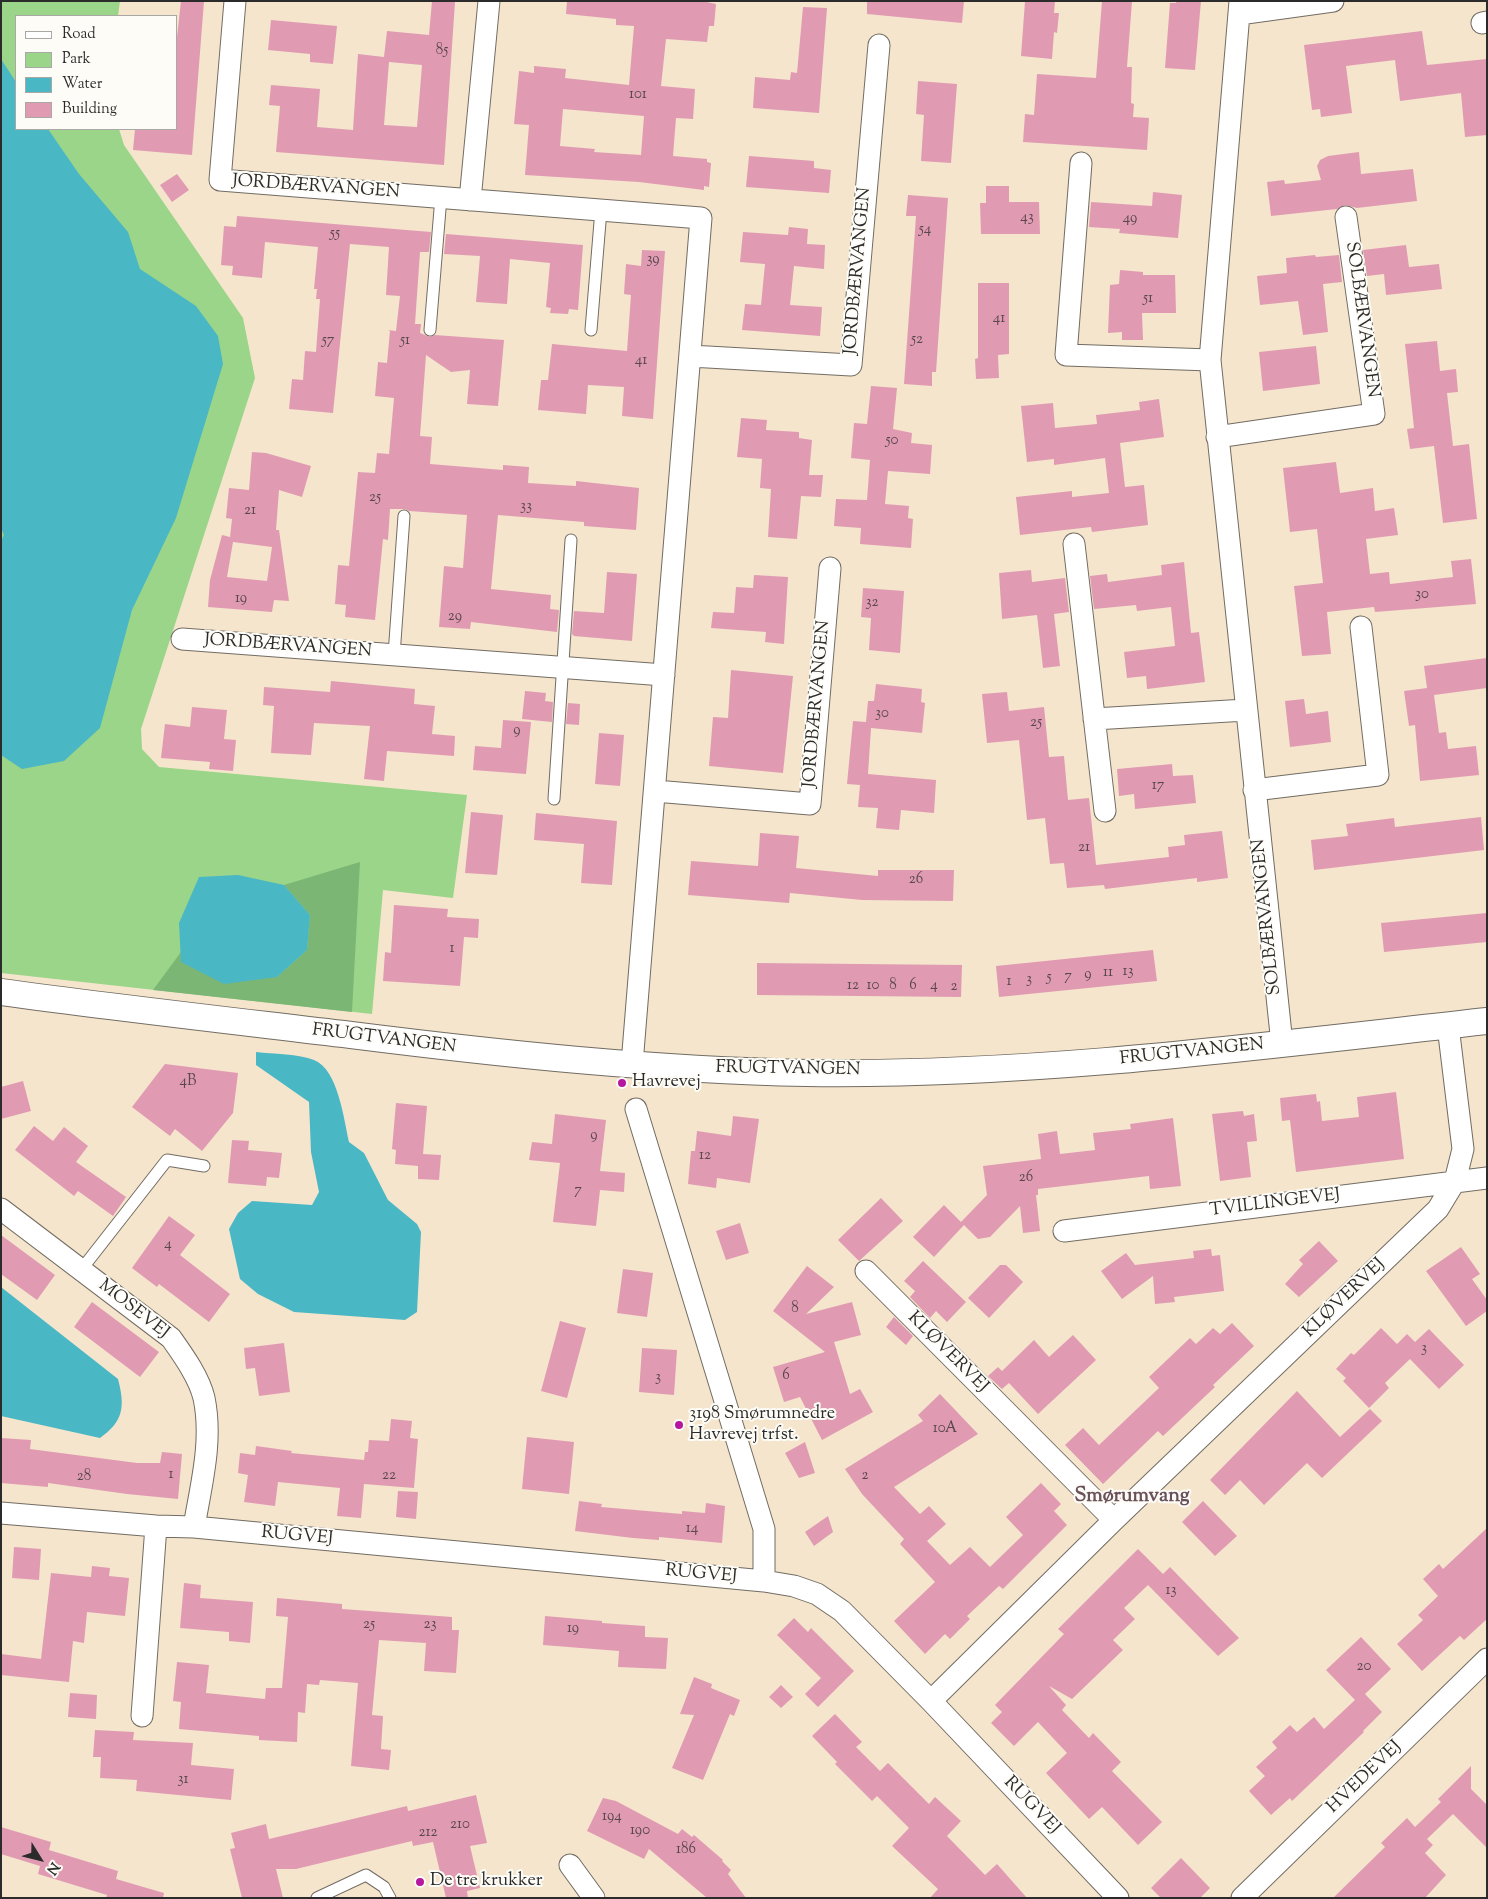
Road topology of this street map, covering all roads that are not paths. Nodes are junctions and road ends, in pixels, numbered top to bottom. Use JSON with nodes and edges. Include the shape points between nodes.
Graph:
{"nodes":[{"id":1,"x":235,"y":1,"type":"edge"},
{"id":2,"x":489,"y":1,"type":"edge"},
{"id":3,"x":1333,"y":1,"type":"edge"},
{"id":4,"x":1240,"y":8,"type":"edge"},
{"id":5,"x":879,"y":45,"type":"dead end"},
{"id":6,"x":1081,"y":163,"type":"dead end"},
{"id":7,"x":441,"y":197,"type":"junction"},
{"id":8,"x":470,"y":200,"type":"junction"},
{"id":9,"x":601,"y":210,"type":"junction"},
{"id":10,"x":1346,"y":217,"type":"dead end"},
{"id":11,"x":430,"y":330,"type":"dead end"},
{"id":12,"x":591,"y":330,"type":"dead end"},
{"id":13,"x":690,"y":356,"type":"junction"},
{"id":14,"x":1210,"y":360,"type":"junction"},
{"id":15,"x":1217,"y":437,"type":"junction"},
{"id":16,"x":404,"y":516,"type":"dead end"},
{"id":17,"x":571,"y":540,"type":"dead end"},
{"id":18,"x":1074,"y":544,"type":"dead end"},
{"id":19,"x":830,"y":568,"type":"dead end"},
{"id":20,"x":1361,"y":627,"type":"dead end"},
{"id":21,"x":182,"y":639,"type":"dead end"},
{"id":22,"x":394,"y":655,"type":"junction"},
{"id":23,"x":563,"y":668,"type":"junction"},
{"id":24,"x":664,"y":675,"type":"junction"},
{"id":25,"x":1246,"y":710,"type":"junction"},
{"id":26,"x":1094,"y":719,"type":"junction"},
{"id":27,"x":1254,"y":790,"type":"junction"},
{"id":28,"x":654,"y":791,"type":"junction"},
{"id":29,"x":554,"y":799,"type":"dead end"},
{"id":30,"x":1105,"y":811,"type":"dead end"},
{"id":31,"x":1,"y":992,"type":"edge"},
{"id":32,"x":1487,"y":1021,"type":"edge"},
{"id":33,"x":1448,"y":1026,"type":"junction"},
{"id":34,"x":1282,"y":1044,"type":"junction"},
{"id":35,"x":632,"y":1064,"type":"junction"},
{"id":36,"x":636,"y":1109,"type":"dead end"},
{"id":37,"x":204,"y":1166,"type":"dead end"},
{"id":38,"x":1487,"y":1178,"type":"edge"},
{"id":39,"x":1455,"y":1181,"type":"junction"},
{"id":40,"x":1,"y":1209,"type":"edge"},
{"id":41,"x":1064,"y":1231,"type":"dead end"},
{"id":42,"x":81,"y":1270,"type":"junction"},
{"id":43,"x":866,"y":1271,"type":"dead end"},
{"id":44,"x":1,"y":1514,"type":"edge"},
{"id":45,"x":1114,"y":1520,"type":"junction"},
{"id":46,"x":156,"y":1526,"type":"junction"},
{"id":47,"x":194,"y":1527,"type":"junction"},
{"id":48,"x":764,"y":1581,"type":"junction"},
{"id":49,"x":1487,"y":1658,"type":"edge"},
{"id":50,"x":931,"y":1701,"type":"junction"},
{"id":51,"x":142,"y":1716,"type":"dead end"},
{"id":52,"x":570,"y":1865,"type":"dead end"},
{"id":53,"x":317,"y":1898,"type":"edge"},
{"id":54,"x":390,"y":1898,"type":"edge"},
{"id":55,"x":594,"y":1898,"type":"edge"},
{"id":56,"x":1118,"y":1898,"type":"edge"},
{"id":57,"x":1242,"y":1898,"type":"edge"}],
"edges":[{"from":1,"to":7,"type":"street","name":"JORDBÆRVANGEN","via":[[220,180]]},
{"from":2,"to":8,"type":"street"},
{"from":3,"to":4,"type":"street","name":"SOLBÆRVANGEN"},
{"from":4,"to":14,"type":"street","name":"SOLBÆRVANGEN"},
{"from":5,"to":13,"type":"street","name":"JORDBÆRVANGEN","via":[[851,365]]},
{"from":6,"to":14,"type":"street","via":[[1066,355]]},
{"from":7,"to":8,"type":"street","name":"JORDBÆRVANGEN"},
{"from":7,"to":11,"type":"lane"},
{"from":8,"to":9,"type":"street","name":"JORDBÆRVANGEN"},
{"from":9,"to":12,"type":"lane"},
{"from":9,"to":13,"type":"street","name":"JORDBÆRVANGEN","via":[[701,218]]},
{"from":10,"to":15,"type":"street","name":"SOLBÆRVANGEN","via":[[1374,414]]},
{"from":13,"to":24,"type":"street","name":"JORDBÆRVANGEN"},
{"from":14,"to":15,"type":"street","name":"SOLBÆRVANGEN"},
{"from":15,"to":25,"type":"street","name":"SOLBÆRVANGEN"},
{"from":16,"to":22,"type":"lane","name":"JORDBÆRVANGEN"},
{"from":17,"to":23,"type":"lane"},
{"from":18,"to":26,"type":"street"},
{"from":19,"to":28,"type":"street","name":"JORDBÆRVANGEN","via":[[810,804]]},
{"from":20,"to":27,"type":"street","via":[[1378,775]]},
{"from":21,"to":22,"type":"street","name":"JORDBÆRVANGEN"},
{"from":22,"to":23,"type":"street","name":"JORDBÆRVANGEN"},
{"from":23,"to":24,"type":"street","name":"JORDBÆRVANGEN"},
{"from":23,"to":29,"type":"lane"},
{"from":24,"to":28,"type":"street","name":"JORDBÆRVANGEN"},
{"from":25,"to":26,"type":"street"},
{"from":25,"to":27,"type":"street","name":"SOLBÆRVANGEN"},
{"from":26,"to":30,"type":"street"},
{"from":27,"to":34,"type":"street","name":"SOLBÆRVANGEN"},
{"from":28,"to":35,"type":"street","name":"JORDBÆRVANGEN"},
{"from":31,"to":35,"type":"street","name":"FRUGTVANGEN","via":[[460,1050]]},
{"from":32,"to":33,"type":"street","name":"FRUGTVANGEN"},
{"from":33,"to":34,"type":"street","name":"FRUGTVANGEN"},
{"from":33,"to":39,"type":"street","name":"KLØVERVEJ","via":[[1463,1149]]},
{"from":34,"to":35,"type":"street","name":"FRUGTVANGEN","via":[[1090,1063],[954,1071],[806,1072]]},
{"from":36,"to":48,"type":"street","via":[[764,1529]]},
{"from":37,"to":42,"type":"lane","name":"MOSEVEJ","via":[[167,1160]]},
{"from":38,"to":39,"type":"street","name":"TVILLINGEVEJ"},
{"from":39,"to":41,"type":"street","name":"TVILLINGEVEJ"},
{"from":39,"to":45,"type":"street","name":"KLØVERVEJ","via":[[1438,1209]]},
{"from":40,"to":42,"type":"street","name":"MOSEVEJ"},
{"from":42,"to":47,"type":"street","name":"MOSEVEJ","via":[[171,1338],[204,1396],[208,1436]]},
{"from":43,"to":45,"type":"street","name":"KLØVERVEJ"},
{"from":44,"to":46,"type":"street","name":"RUGVEJ"},
{"from":45,"to":50,"type":"street","name":"KLØVERVEJ"},
{"from":46,"to":47,"type":"street","name":"RUGVEJ"},
{"from":46,"to":51,"type":"street"},
{"from":47,"to":48,"type":"street","name":"RUGVEJ"},
{"from":48,"to":50,"type":"street","name":"RUGVEJ","via":[[817,1594],[842,1612]]},
{"from":49,"to":57,"type":"street","name":"HVEDEVEJ"},
{"from":50,"to":56,"type":"street","name":"RUGVEJ"},
{"from":52,"to":55,"type":"street"},
{"from":53,"to":54,"type":"lane","via":[[366,1875],[384,1886]]}]}
